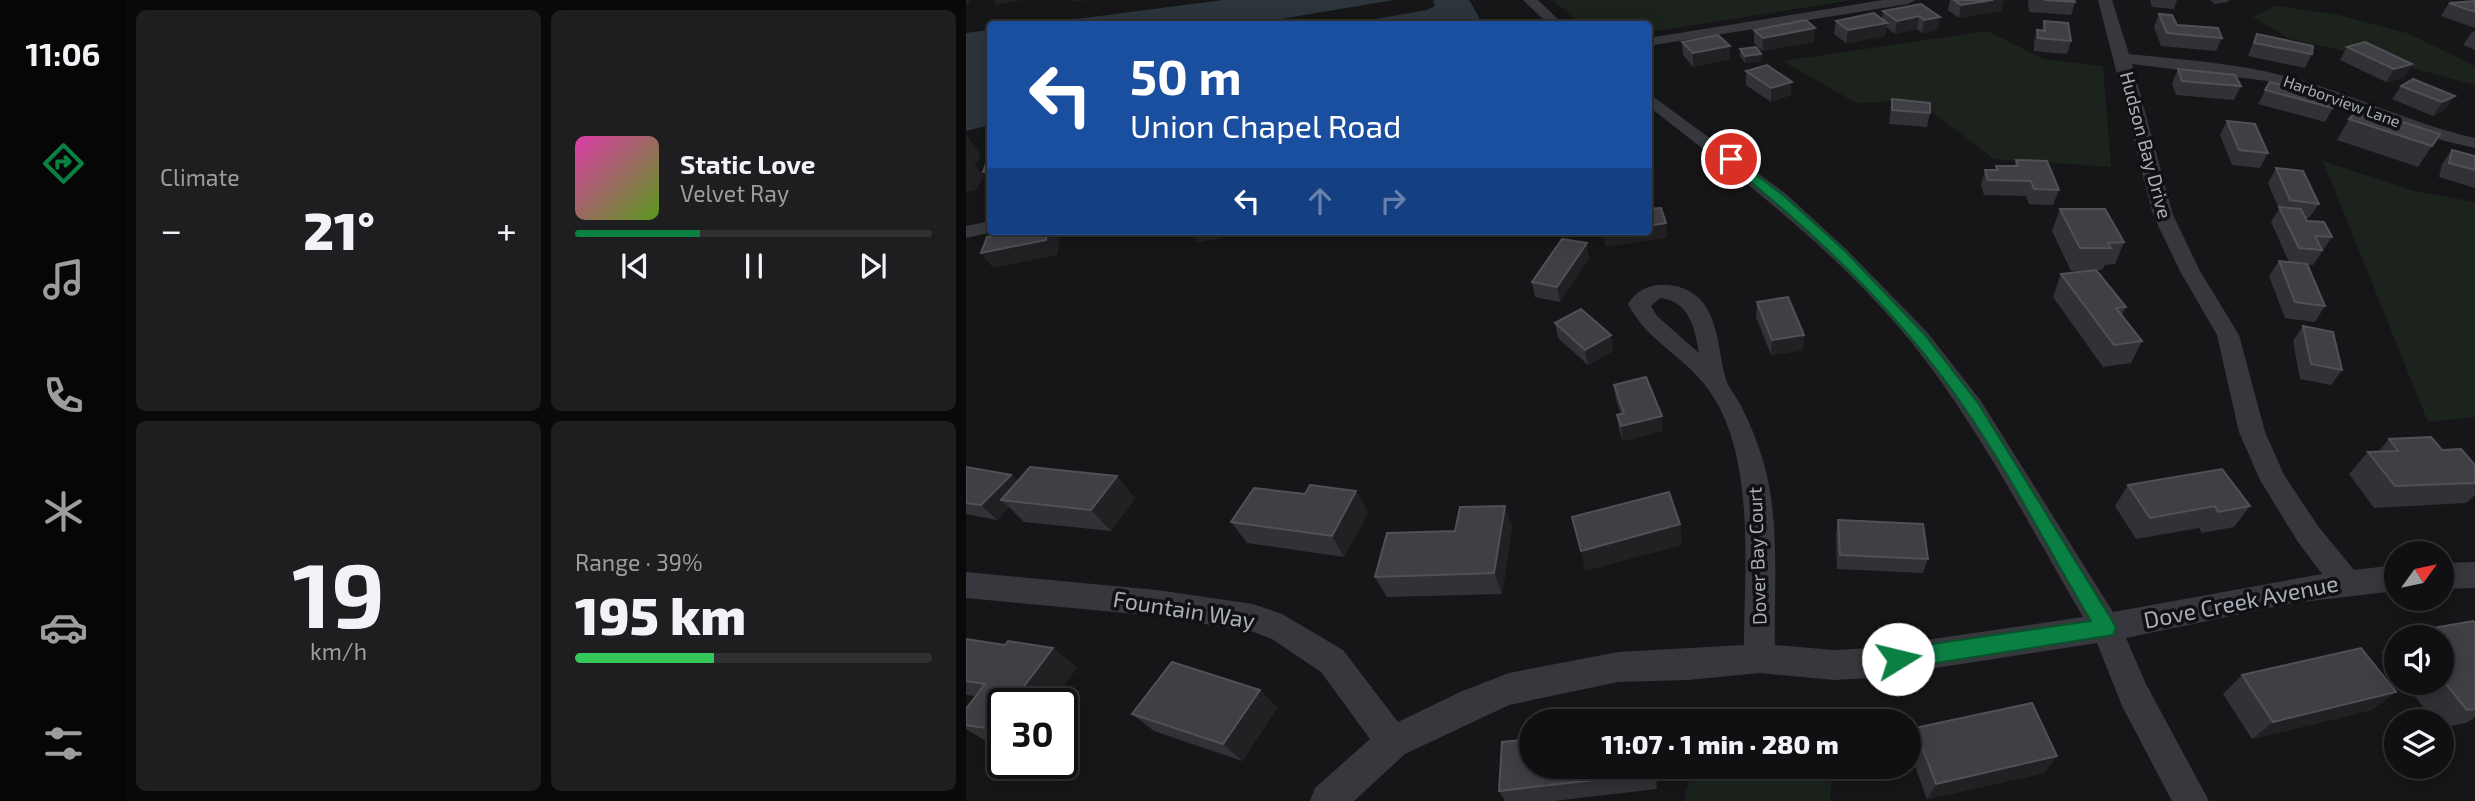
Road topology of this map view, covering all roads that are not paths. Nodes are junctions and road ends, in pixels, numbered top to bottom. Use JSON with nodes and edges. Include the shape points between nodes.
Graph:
{"nodes":[{"id":1,"x":1530,"y":0,"type":"edge"},
{"id":2,"x":1908,"y":0,"type":"edge"},
{"id":3,"x":2105,"y":0,"type":"edge"},
{"id":4,"x":1553,"y":21,"type":"edge"},
{"id":5,"x":1652,"y":41,"type":"edge"},
{"id":6,"x":2123,"y":58,"type":"junction"},
{"id":7,"x":1652,"y":101,"type":"edge"},
{"id":8,"x":2475,"y":143,"type":"edge"},
{"id":9,"x":987,"y":228,"type":"edge"},
{"id":10,"x":966,"y":232,"type":"edge"},
{"id":11,"x":1713,"y":378,"type":"dead end"},
{"id":12,"x":2475,"y":575,"type":"edge"},
{"id":13,"x":2454,"y":576,"type":"edge"},
{"id":14,"x":2384,"y":579,"type":"edge"},
{"id":15,"x":2346,"y":582,"type":"junction"},
{"id":16,"x":966,"y":585,"type":"edge"},
{"id":17,"x":2106,"y":628,"type":"junction"},
{"id":18,"x":1760,"y":658,"type":"junction"},
{"id":19,"x":1393,"y":742,"type":"junction"},
{"id":20,"x":1328,"y":801,"type":"edge"},
{"id":21,"x":2190,"y":801,"type":"edge"}],
"edges":[{"from":1,"to":4,"type":"street"},
{"from":2,"to":5,"type":"street"},
{"from":3,"to":6,"type":"street","name":"Hudson Bay Drive"},
{"from":6,"to":8,"type":"street","name":"Harborview Lane","via":[[2277,78],[2421,130]]},
{"from":6,"to":15,"type":"street","name":"Hudson Bay Drive","via":[[2162,215],[2228,335],[2252,432],[2280,491]]},
{"from":7,"to":17,"type":"street","via":[[1779,197],[1866,279],[1919,337],[1972,407]]},
{"from":9,"to":10,"type":"street"},
{"from":11,"to":18,"type":"street","name":"Dover Bay Court","via":[[1732,409],[1754,475]]},
{"from":12,"to":13,"type":"street"},
{"from":14,"to":15,"type":"street","name":"Dove Creek Avenue"},
{"from":15,"to":17,"type":"street","name":"Dove Creek Avenue"},
{"from":16,"to":19,"type":"street","name":"Fountain Way","via":[[1157,603],[1253,618],[1282,628],[1332,660]]},
{"from":17,"to":18,"type":"street","name":"Dove Creek Avenue","via":[[1871,663],[1834,665]]},
{"from":17,"to":21,"type":"street","via":[[2134,695]]},
{"from":18,"to":19,"type":"street","name":"Dove Creek Avenue","via":[[1618,667],[1509,689]]},
{"from":19,"to":20,"type":"street","name":"Dove Creek Avenue"}]}
